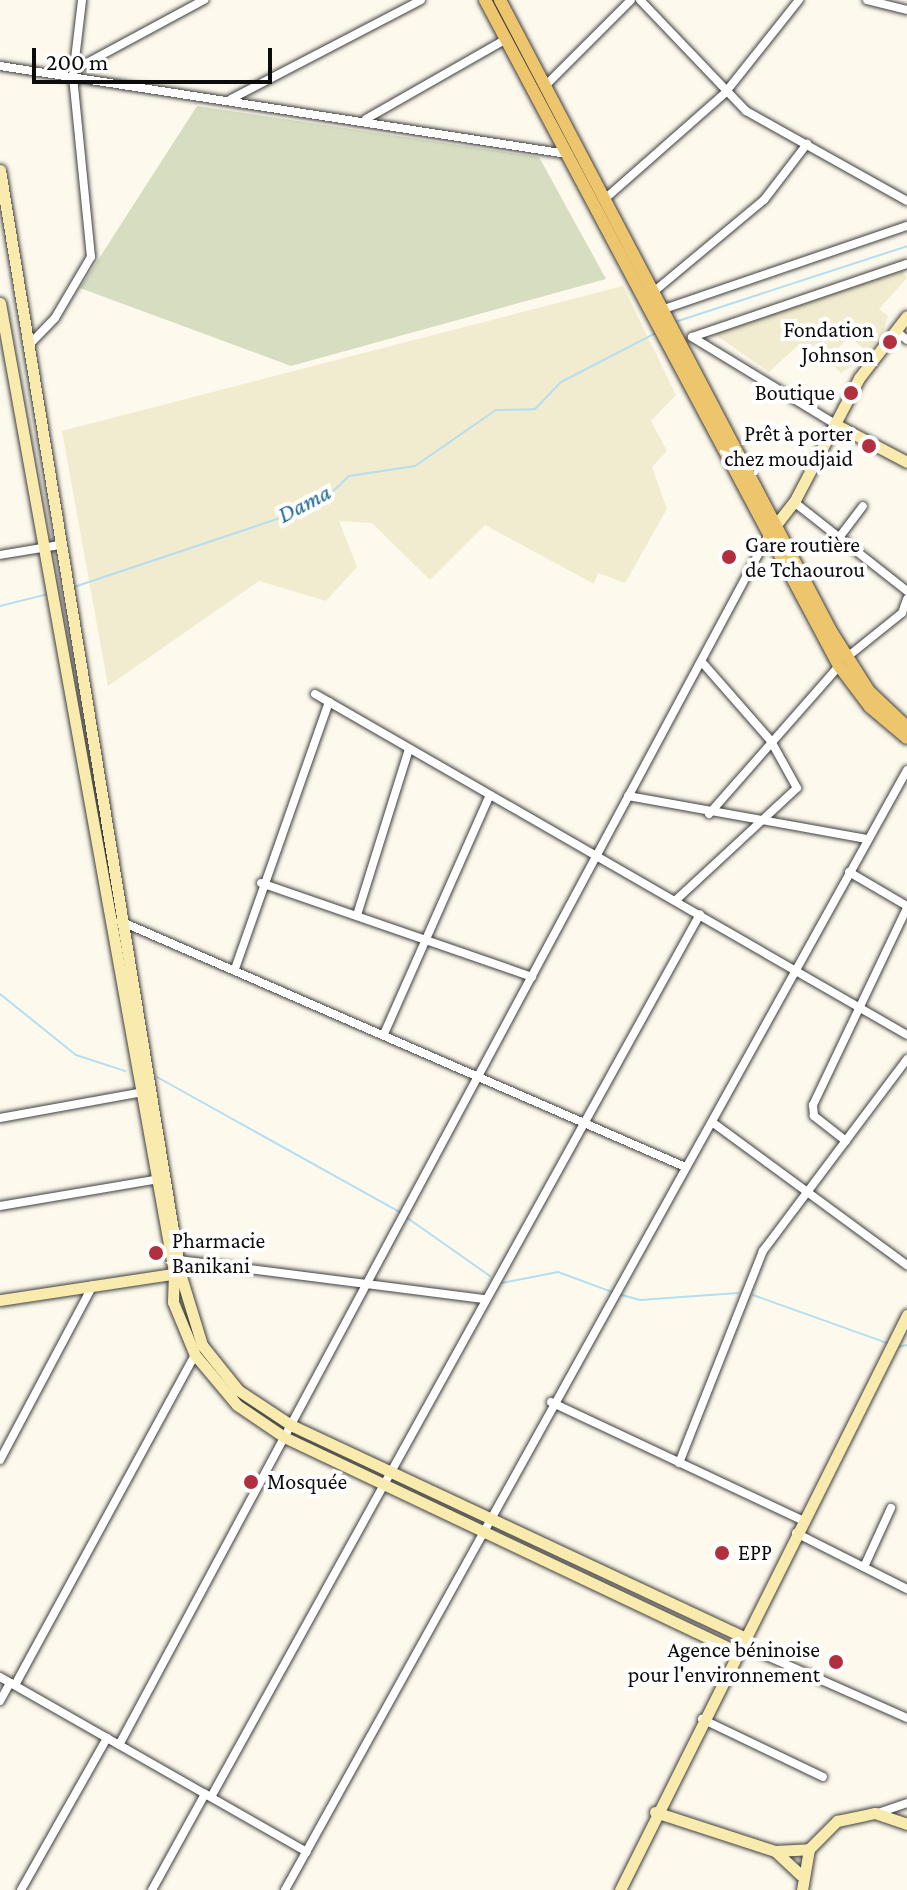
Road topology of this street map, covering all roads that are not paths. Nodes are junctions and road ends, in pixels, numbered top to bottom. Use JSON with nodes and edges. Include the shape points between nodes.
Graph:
{"nodes":[{"id":1,"x":82,"y":0,"type":"edge"},
{"id":2,"x":204,"y":0,"type":"edge"},
{"id":3,"x":421,"y":0,"type":"edge"},
{"id":4,"x":485,"y":0,"type":"edge"},
{"id":5,"x":500,"y":0,"type":"edge"},
{"id":6,"x":631,"y":0,"type":"edge"},
{"id":7,"x":640,"y":0,"type":"edge"},
{"id":8,"x":799,"y":0,"type":"edge"},
{"id":9,"x":867,"y":0,"type":"edge"},
{"id":10,"x":907,"y":10,"type":"edge"},
{"id":11,"x":506,"y":39,"type":"junction"},
{"id":12,"x":0,"y":66,"type":"edge"},
{"id":13,"x":73,"y":73,"type":"junction"},
{"id":14,"x":546,"y":85,"type":"junction"},
{"id":15,"x":725,"y":93,"type":"junction"},
{"id":16,"x":230,"y":99,"type":"junction"},
{"id":17,"x":366,"y":119,"type":"junction"},
{"id":18,"x":807,"y":144,"type":"junction"},
{"id":19,"x":568,"y":154,"type":"junction"},
{"id":20,"x":0,"y":170,"type":"edge"},
{"id":21,"x":607,"y":197,"type":"junction"},
{"id":22,"x":907,"y":201,"type":"edge"},
{"id":23,"x":907,"y":226,"type":"edge"},
{"id":24,"x":907,"y":264,"type":"edge"},
{"id":25,"x":657,"y":289,"type":"junction"},
{"id":26,"x":0,"y":303,"type":"edge"},
{"id":27,"x":667,"y":316,"type":"junction"},
{"id":28,"x":907,"y":316,"type":"edge"},
{"id":29,"x":896,"y":331,"type":"junction"},
{"id":30,"x":2,"y":332,"type":"edge"},
{"id":31,"x":682,"y":339,"type":"junction"},
{"id":32,"x":907,"y":340,"type":"edge"},
{"id":33,"x":29,"y":345,"type":"junction"},
{"id":34,"x":835,"y":424,"type":"junction"},
{"id":35,"x":907,"y":462,"type":"edge"},
{"id":36,"x":794,"y":502,"type":"junction"},
{"id":37,"x":863,"y":506,"type":"dead end"},
{"id":38,"x":775,"y":524,"type":"junction"},
{"id":39,"x":768,"y":536,"type":"junction"},
{"id":40,"x":838,"y":539,"type":"junction"},
{"id":41,"x":60,"y":545,"type":"junction"},
{"id":42,"x":44,"y":548,"type":"junction"},
{"id":43,"x":0,"y":555,"type":"edge"},
{"id":44,"x":907,"y":591,"type":"edge"},
{"id":45,"x":907,"y":599,"type":"edge"},
{"id":46,"x":904,"y":614,"type":"edge"},
{"id":47,"x":701,"y":661,"type":"junction"},
{"id":48,"x":843,"y":662,"type":"junction"},
{"id":49,"x":315,"y":694,"type":"dead end"},
{"id":50,"x":329,"y":702,"type":"junction"},
{"id":51,"x":907,"y":727,"type":"edge"},
{"id":52,"x":907,"y":738,"type":"edge"},
{"id":53,"x":771,"y":741,"type":"junction"},
{"id":54,"x":409,"y":749,"type":"junction"},
{"id":55,"x":907,"y":770,"type":"edge"},
{"id":56,"x":490,"y":795,"type":"junction"},
{"id":57,"x":628,"y":796,"type":"junction"},
{"id":58,"x":709,"y":814,"type":"junction"},
{"id":59,"x":757,"y":822,"type":"junction"},
{"id":60,"x":868,"y":839,"type":"junction"},
{"id":61,"x":597,"y":856,"type":"junction"},
{"id":62,"x":849,"y":872,"type":"junction"},
{"id":63,"x":261,"y":883,"type":"junction"},
{"id":64,"x":676,"y":900,"type":"junction"},
{"id":65,"x":907,"y":907,"type":"edge"},
{"id":66,"x":700,"y":914,"type":"junction"},
{"id":67,"x":357,"y":915,"type":"junction"},
{"id":68,"x":125,"y":920,"type":"junction"},
{"id":69,"x":111,"y":923,"type":"junction"},
{"id":70,"x":426,"y":942,"type":"junction"},
{"id":71,"x":236,"y":966,"type":"junction"},
{"id":72,"x":797,"y":967,"type":"junction"},
{"id":73,"x":532,"y":977,"type":"junction"},
{"id":74,"x":862,"y":1007,"type":"junction"},
{"id":75,"x":384,"y":1034,"type":"junction"},
{"id":76,"x":907,"y":1035,"type":"edge"},
{"id":77,"x":907,"y":1059,"type":"edge"},
{"id":78,"x":479,"y":1075,"type":"junction"},
{"id":79,"x":152,"y":1090,"type":"junction"},
{"id":80,"x":137,"y":1093,"type":"junction"},
{"id":81,"x":0,"y":1118,"type":"edge"},
{"id":82,"x":585,"y":1120,"type":"junction"},
{"id":83,"x":712,"y":1122,"type":"junction"},
{"id":84,"x":846,"y":1141,"type":"junction"},
{"id":85,"x":683,"y":1166,"type":"junction"},
{"id":86,"x":153,"y":1180,"type":"junction"},
{"id":87,"x":802,"y":1194,"type":"junction"},
{"id":88,"x":0,"y":1206,"type":"edge"},
{"id":89,"x":907,"y":1265,"type":"edge"},
{"id":90,"x":178,"y":1268,"type":"junction"},
{"id":91,"x":368,"y":1281,"type":"junction"},
{"id":92,"x":94,"y":1285,"type":"junction"},
{"id":93,"x":484,"y":1299,"type":"junction"},
{"id":94,"x":0,"y":1300,"type":"edge"},
{"id":95,"x":907,"y":1315,"type":"edge"},
{"id":96,"x":195,"y":1355,"type":"junction"},
{"id":97,"x":551,"y":1402,"type":"junction"},
{"id":98,"x":291,"y":1425,"type":"junction"},
{"id":99,"x":284,"y":1437,"type":"junction"},
{"id":100,"x":0,"y":1460,"type":"edge"},
{"id":101,"x":679,"y":1463,"type":"junction"},
{"id":102,"x":391,"y":1471,"type":"junction"},
{"id":103,"x":384,"y":1483,"type":"junction"},
{"id":104,"x":891,"y":1508,"type":"dead end"},
{"id":105,"x":490,"y":1518,"type":"junction"},
{"id":106,"x":802,"y":1520,"type":"junction"},
{"id":107,"x":484,"y":1530,"type":"junction"},
{"id":108,"x":796,"y":1533,"type":"junction"},
{"id":109,"x":864,"y":1567,"type":"junction"},
{"id":110,"x":907,"y":1589,"type":"edge"},
{"id":111,"x":739,"y":1644,"type":"junction"},
{"id":112,"x":0,"y":1677,"type":"edge"},
{"id":113,"x":12,"y":1684,"type":"junction"},
{"id":114,"x":0,"y":1701,"type":"edge"},
{"id":115,"x":907,"y":1718,"type":"edge"},
{"id":116,"x":702,"y":1719,"type":"junction"},
{"id":117,"x":107,"y":1738,"type":"junction"},
{"id":118,"x":119,"y":1745,"type":"junction"},
{"id":119,"x":823,"y":1777,"type":"dead end"},
{"id":120,"x":208,"y":1796,"type":"junction"},
{"id":121,"x":907,"y":1803,"type":"edge"},
{"id":122,"x":655,"y":1812,"type":"junction"},
{"id":123,"x":875,"y":1813,"type":"junction"},
{"id":124,"x":907,"y":1824,"type":"edge"},
{"id":125,"x":809,"y":1849,"type":"junction"},
{"id":126,"x":775,"y":1851,"type":"junction"},
{"id":127,"x":307,"y":1852,"type":"junction"},
{"id":128,"x":801,"y":1875,"type":"junction"},
{"id":129,"x":21,"y":1890,"type":"edge"},
{"id":130,"x":152,"y":1890,"type":"edge"},
{"id":131,"x":285,"y":1890,"type":"edge"},
{"id":132,"x":620,"y":1890,"type":"edge"},
{"id":133,"x":802,"y":1890,"type":"edge"}],
"edges":[{"from":1,"to":13,"type":"street"},
{"from":2,"to":13,"type":"street"},
{"from":3,"to":16,"type":"street"},
{"from":4,"to":11,"type":"main road"},
{"from":5,"to":14,"type":"main road"},
{"from":6,"to":14,"type":"street"},
{"from":7,"to":15,"type":"street"},
{"from":8,"to":15,"type":"street"},
{"from":9,"to":10,"type":"street"},
{"from":11,"to":17,"type":"street"},
{"from":11,"to":19,"type":"main road"},
{"from":12,"to":13,"type":"street"},
{"from":13,"to":16,"type":"street"},
{"from":13,"to":33,"type":"street","via":[[91,257],[55,318]]},
{"from":14,"to":21,"type":"main road"},
{"from":15,"to":18,"type":"street"},
{"from":15,"to":21,"type":"street"},
{"from":16,"to":17,"type":"street"},
{"from":17,"to":19,"type":"street"},
{"from":18,"to":22,"type":"street"},
{"from":18,"to":25,"type":"street","via":[[764,200]]},
{"from":19,"to":27,"type":"main road"},
{"from":20,"to":33,"type":"street"},
{"from":21,"to":25,"type":"main road"},
{"from":23,"to":27,"type":"street"},
{"from":24,"to":31,"type":"street"},
{"from":25,"to":27,"type":"main road"},
{"from":26,"to":30,"type":"street"},
{"from":27,"to":31,"type":"main road"},
{"from":28,"to":29,"type":"street"},
{"from":29,"to":32,"type":"street"},
{"from":29,"to":34,"type":"street"},
{"from":30,"to":42,"type":"street"},
{"from":31,"to":34,"type":"street"},
{"from":31,"to":38,"type":"main road"},
{"from":31,"to":39,"type":"main road"},
{"from":33,"to":41,"type":"street"},
{"from":34,"to":35,"type":"street"},
{"from":34,"to":36,"type":"street"},
{"from":36,"to":38,"type":"street"},
{"from":36,"to":40,"type":"street"},
{"from":37,"to":40,"type":"street"},
{"from":38,"to":39,"type":"street"},
{"from":38,"to":48,"type":"main road"},
{"from":39,"to":47,"type":"street"},
{"from":39,"to":48,"type":"main road"},
{"from":40,"to":44,"type":"street"},
{"from":41,"to":42,"type":"street"},
{"from":41,"to":68,"type":"street"},
{"from":42,"to":43,"type":"street"},
{"from":42,"to":69,"type":"street"},
{"from":45,"to":46,"type":"street"},
{"from":46,"to":48,"type":"street"},
{"from":47,"to":53,"type":"street"},
{"from":47,"to":57,"type":"street"},
{"from":48,"to":51,"type":"main road"},
{"from":48,"to":52,"type":"main road","via":[[870,707]]},
{"from":48,"to":53,"type":"street"},
{"from":49,"to":50,"type":"street"},
{"from":50,"to":54,"type":"street"},
{"from":50,"to":63,"type":"street"},
{"from":53,"to":58,"type":"street"},
{"from":53,"to":59,"type":"street","via":[[797,788]]},
{"from":54,"to":56,"type":"street"},
{"from":54,"to":67,"type":"street"},
{"from":55,"to":60,"type":"street"},
{"from":56,"to":61,"type":"street"},
{"from":56,"to":70,"type":"street"},
{"from":57,"to":58,"type":"street"},
{"from":57,"to":61,"type":"street"},
{"from":58,"to":59,"type":"street"},
{"from":59,"to":60,"type":"street"},
{"from":59,"to":64,"type":"street"},
{"from":60,"to":62,"type":"street"},
{"from":61,"to":64,"type":"street"},
{"from":61,"to":73,"type":"street"},
{"from":62,"to":65,"type":"street"},
{"from":62,"to":72,"type":"street"},
{"from":63,"to":67,"type":"street"},
{"from":63,"to":71,"type":"street"},
{"from":64,"to":66,"type":"street"},
{"from":65,"to":74,"type":"street"},
{"from":66,"to":72,"type":"street"},
{"from":66,"to":82,"type":"street"},
{"from":67,"to":70,"type":"street"},
{"from":68,"to":69,"type":"street"},
{"from":68,"to":71,"type":"street"},
{"from":68,"to":79,"type":"street"},
{"from":69,"to":80,"type":"street"},
{"from":70,"to":73,"type":"street"},
{"from":70,"to":75,"type":"street"},
{"from":71,"to":75,"type":"street"},
{"from":72,"to":74,"type":"street"},
{"from":72,"to":83,"type":"street"},
{"from":73,"to":78,"type":"street"},
{"from":74,"to":76,"type":"street"},
{"from":74,"to":84,"type":"street","via":[[812,1111]]},
{"from":75,"to":78,"type":"street"},
{"from":77,"to":84,"type":"street"},
{"from":78,"to":82,"type":"street"},
{"from":78,"to":91,"type":"street"},
{"from":79,"to":80,"type":"street"},
{"from":79,"to":90,"type":"street"},
{"from":80,"to":81,"type":"street"},
{"from":80,"to":86,"type":"street"},
{"from":82,"to":85,"type":"street"},
{"from":82,"to":93,"type":"street"},
{"from":83,"to":85,"type":"street"},
{"from":83,"to":87,"type":"street"},
{"from":84,"to":87,"type":"street"},
{"from":85,"to":97,"type":"street"},
{"from":86,"to":88,"type":"street"},
{"from":86,"to":90,"type":"street"},
{"from":87,"to":89,"type":"street"},
{"from":87,"to":101,"type":"street","via":[[757,1265]]},
{"from":90,"to":91,"type":"street"},
{"from":90,"to":92,"type":"street"},
{"from":90,"to":96,"type":"street","via":[[173,1302]]},
{"from":90,"to":98,"type":"street","via":[[193,1325],[214,1365]]},
{"from":91,"to":93,"type":"street"},
{"from":91,"to":98,"type":"street"},
{"from":92,"to":94,"type":"street"},
{"from":92,"to":100,"type":"street"},
{"from":93,"to":102,"type":"street"},
{"from":95,"to":106,"type":"street"},
{"from":96,"to":99,"type":"street","via":[[237,1405]]},
{"from":96,"to":113,"type":"street"},
{"from":97,"to":101,"type":"street"},
{"from":97,"to":105,"type":"street"},
{"from":98,"to":99,"type":"street"},
{"from":98,"to":102,"type":"street"},
{"from":99,"to":103,"type":"street"},
{"from":99,"to":118,"type":"street"},
{"from":101,"to":106,"type":"street"},
{"from":102,"to":103,"type":"street"},
{"from":102,"to":105,"type":"street"},
{"from":103,"to":107,"type":"street"},
{"from":103,"to":120,"type":"street"},
{"from":104,"to":109,"type":"street"},
{"from":105,"to":107,"type":"street"},
{"from":105,"to":111,"type":"street"},
{"from":106,"to":108,"type":"street"},
{"from":107,"to":111,"type":"street"},
{"from":107,"to":127,"type":"street"},
{"from":108,"to":109,"type":"street"},
{"from":108,"to":111,"type":"street"},
{"from":109,"to":110,"type":"street"},
{"from":111,"to":115,"type":"street"},
{"from":111,"to":116,"type":"street"},
{"from":112,"to":113,"type":"street"},
{"from":113,"to":114,"type":"street"},
{"from":113,"to":117,"type":"street"},
{"from":116,"to":119,"type":"street"},
{"from":116,"to":122,"type":"street"},
{"from":117,"to":118,"type":"street"},
{"from":117,"to":129,"type":"street"},
{"from":118,"to":120,"type":"street"},
{"from":120,"to":127,"type":"street"},
{"from":120,"to":130,"type":"street"},
{"from":121,"to":123,"type":"street"},
{"from":122,"to":126,"type":"street"},
{"from":122,"to":132,"type":"street"},
{"from":123,"to":124,"type":"street"},
{"from":123,"to":125,"type":"street","via":[[837,1821]]},
{"from":125,"to":126,"type":"street"},
{"from":125,"to":128,"type":"street"},
{"from":126,"to":128,"type":"street"},
{"from":127,"to":131,"type":"street"},
{"from":128,"to":133,"type":"street"}]}
